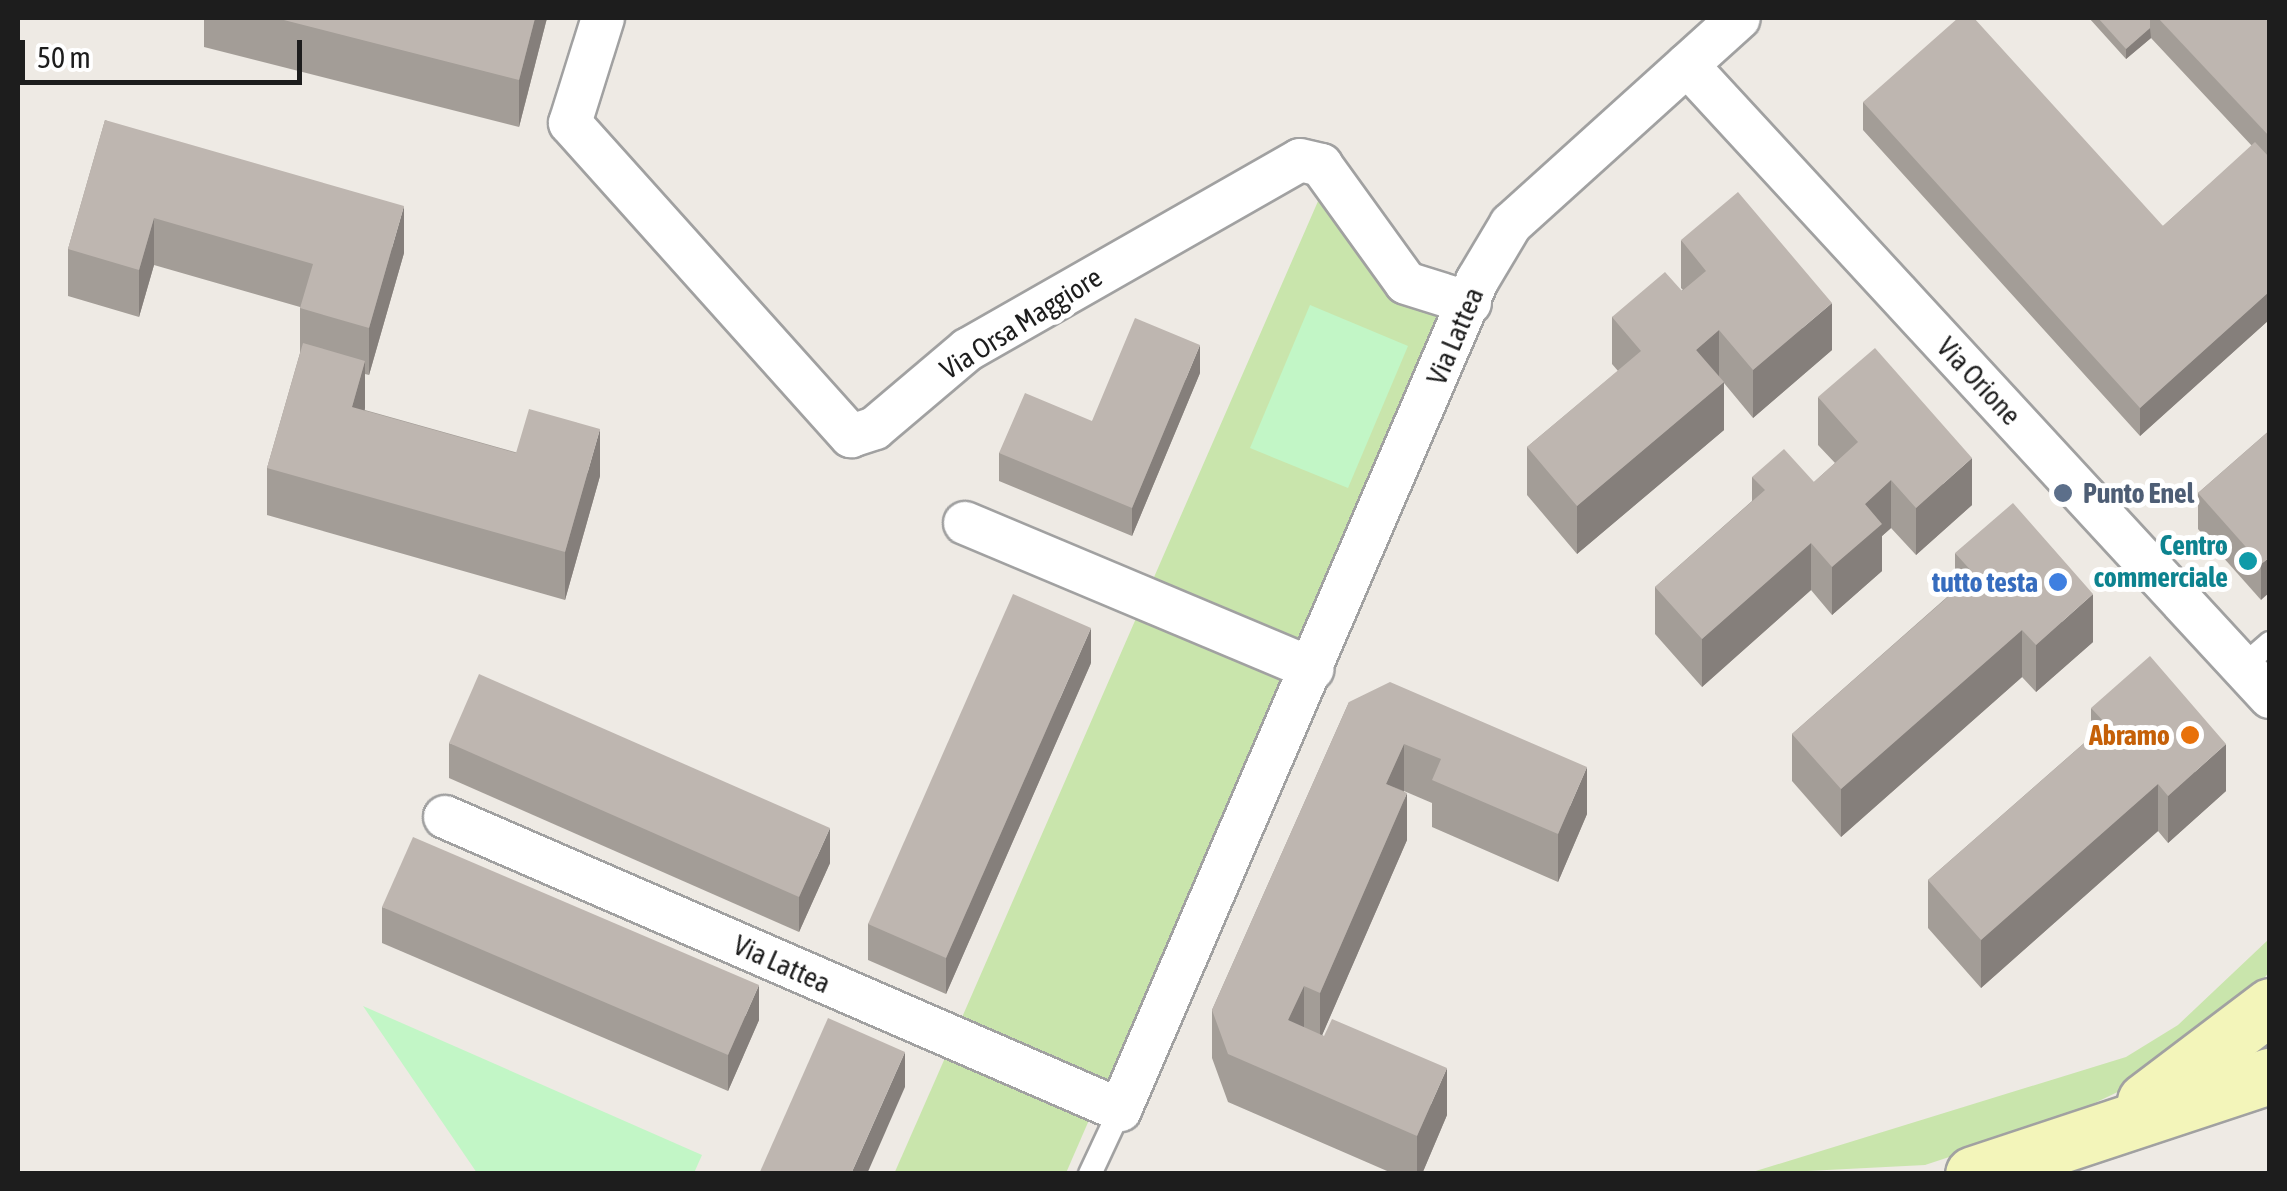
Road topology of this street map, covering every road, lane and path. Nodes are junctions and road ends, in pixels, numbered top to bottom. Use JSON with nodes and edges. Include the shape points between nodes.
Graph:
{"nodes":[{"id":1,"x":603,"y":18,"type":"edge"},
{"id":2,"x":1739,"y":18,"type":"edge"},
{"id":3,"x":1687,"y":65,"type":"junction"},
{"id":4,"x":1470,"y":303,"type":"junction"},
{"id":5,"x":965,"y":522,"type":"dead end"},
{"id":6,"x":1313,"y":669,"type":"junction"},
{"id":7,"x":2260,"y":669,"type":"edge"},
{"id":8,"x":445,"y":817,"type":"dead end"},
{"id":9,"x":2270,"y":1006,"type":"edge"},
{"id":10,"x":2270,"y":1076,"type":"edge"},
{"id":11,"x":1120,"y":1110,"type":"junction"},
{"id":12,"x":2106,"y":1128,"type":"junction"},
{"id":13,"x":1093,"y":1172,"type":"edge"},
{"id":14,"x":1973,"y":1174,"type":"edge"}],
"edges":[{"from":1,"to":4,"type":"street","name":"Via Orsa Maggiore","via":[[570,122],[851,436],[874,428],[967,350],[1300,160],[1321,165],[1406,283]]},
{"from":2,"to":3,"type":"street","name":"Via Lattea"},
{"from":3,"to":4,"type":"street","name":"Via Lattea","via":[[1511,224]]},
{"from":3,"to":7,"type":"street","name":"Via Orione"},
{"from":4,"to":6,"type":"street","name":"Via Lattea"},
{"from":5,"to":6,"type":"street"},
{"from":6,"to":11,"type":"street","name":"Via Lattea"},
{"from":8,"to":11,"type":"street","name":"Via Lattea"},
{"from":9,"to":12,"type":"main road"},
{"from":10,"to":12,"type":"main road"},
{"from":11,"to":13,"type":"lane","name":"Via Lattea"},
{"from":12,"to":14,"type":"main road"}]}
